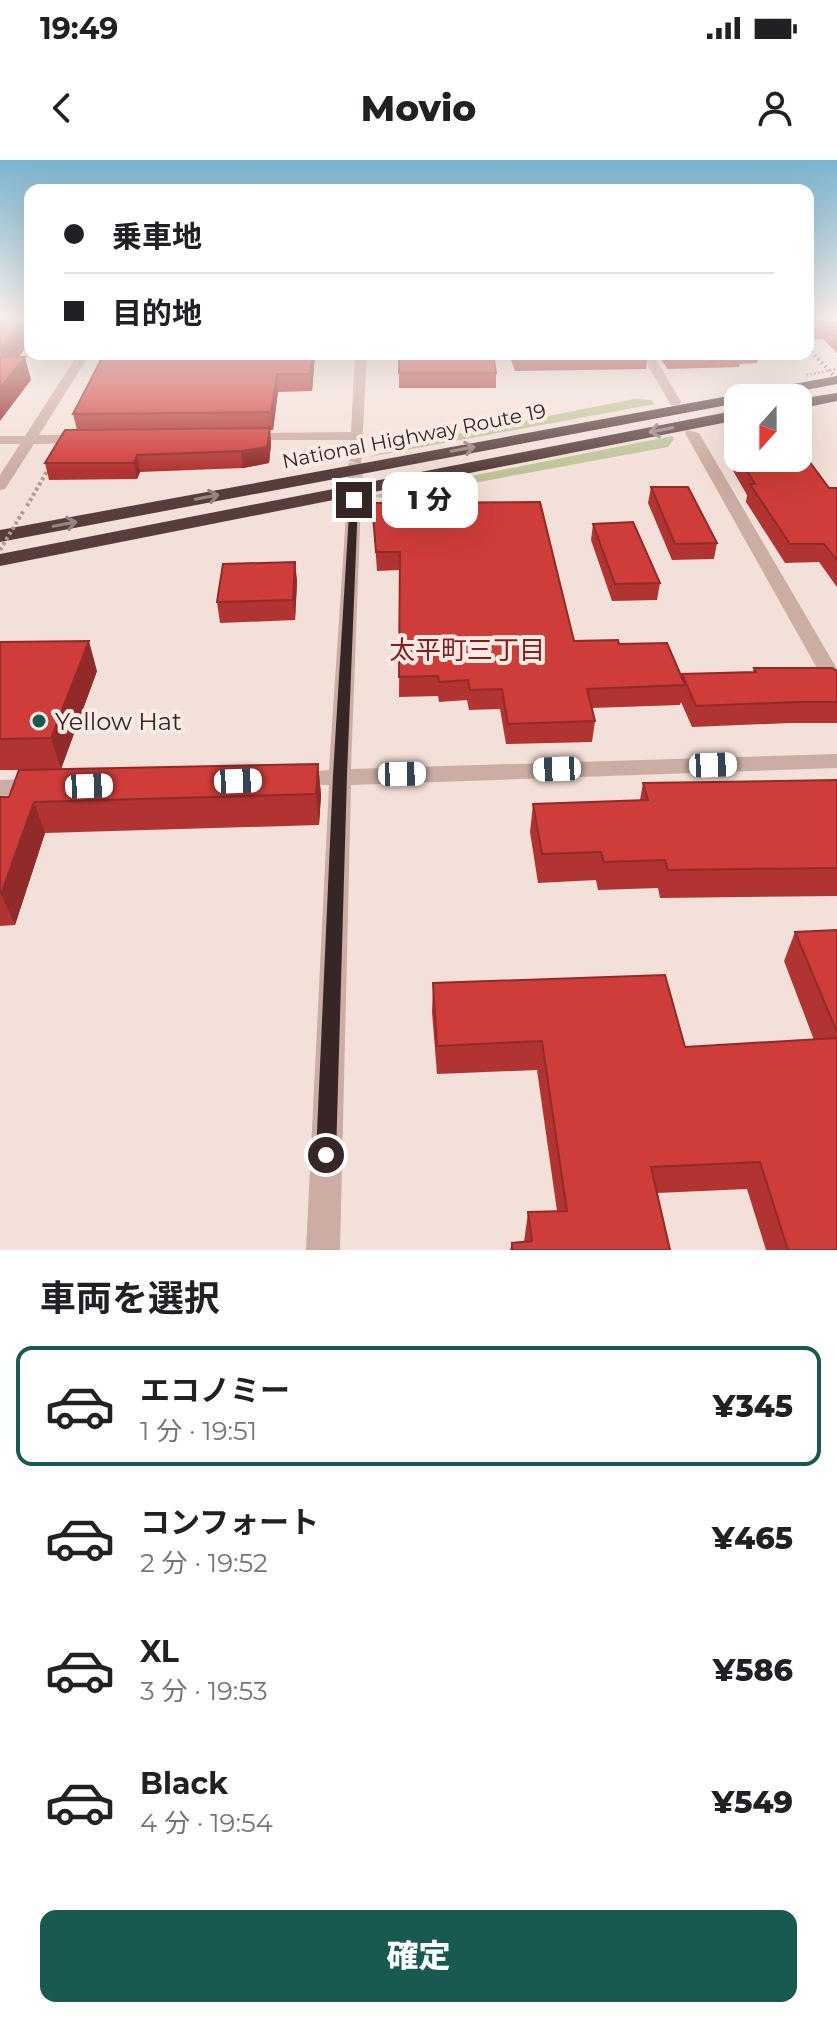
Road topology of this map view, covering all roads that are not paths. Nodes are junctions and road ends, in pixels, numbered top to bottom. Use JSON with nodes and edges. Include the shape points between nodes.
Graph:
{"nodes":[{"id":1,"x":75,"y":369,"type":"edge"},
{"id":2,"x":360,"y":369,"type":"edge"},
{"id":3,"x":656,"y":369,"type":"edge"},
{"id":4,"x":837,"y":380,"type":"edge"},
{"id":5,"x":832,"y":398,"type":"edge"},
{"id":6,"x":675,"y":402,"type":"dead end"},
{"id":7,"x":812,"y":402,"type":"edge"},
{"id":8,"x":724,"y":418,"type":"edge"},
{"id":9,"x":692,"y":433,"type":"dead end"},
{"id":10,"x":355,"y":436,"type":"junction"},
{"id":11,"x":230,"y":437,"type":"edge"},
{"id":12,"x":96,"y":439,"type":"edge"},
{"id":13,"x":0,"y":440,"type":"edge"},
{"id":14,"x":29,"y":441,"type":"junction"},
{"id":15,"x":356,"y":461,"type":"tunnel mouth"},
{"id":16,"x":0,"y":486,"type":"edge"},
{"id":17,"x":354,"y":500,"type":"tunnel mouth"},
{"id":18,"x":0,"y":536,"type":"edge"},
{"id":19,"x":0,"y":560,"type":"edge"},
{"id":20,"x":837,"y":686,"type":"edge"},
{"id":21,"x":837,"y":761,"type":"edge"},
{"id":22,"x":340,"y":775,"type":"junction"},
{"id":23,"x":267,"y":780,"type":"edge"},
{"id":24,"x":63,"y":786,"type":"edge"},
{"id":25,"x":0,"y":788,"type":"edge"},
{"id":26,"x":323,"y":1250,"type":"edge"}],
"edges":[{"from":1,"to":14,"type":"street"},
{"from":2,"to":10,"type":"street"},
{"from":3,"to":6,"type":"street"},
{"from":18,"to":4,"type":"highway","name":"National Highway Route 19","one_way":true,"via":[[810,379]]},
{"from":5,"to":7,"type":"highway"},
{"from":8,"to":19,"type":"highway","name":"National Highway Route 19","one_way":true},
{"from":9,"to":20,"type":"street"},
{"from":10,"to":11,"type":"street"},
{"from":10,"to":15,"type":"street"},
{"from":12,"to":14,"type":"street"},
{"from":13,"to":14,"type":"street"},
{"from":14,"to":16,"type":"street"},
{"from":17,"to":22,"type":"street"},
{"from":21,"to":22,"type":"street"},
{"from":22,"to":23,"type":"street"},
{"from":22,"to":26,"type":"street"},
{"from":24,"to":25,"type":"street"}]}
